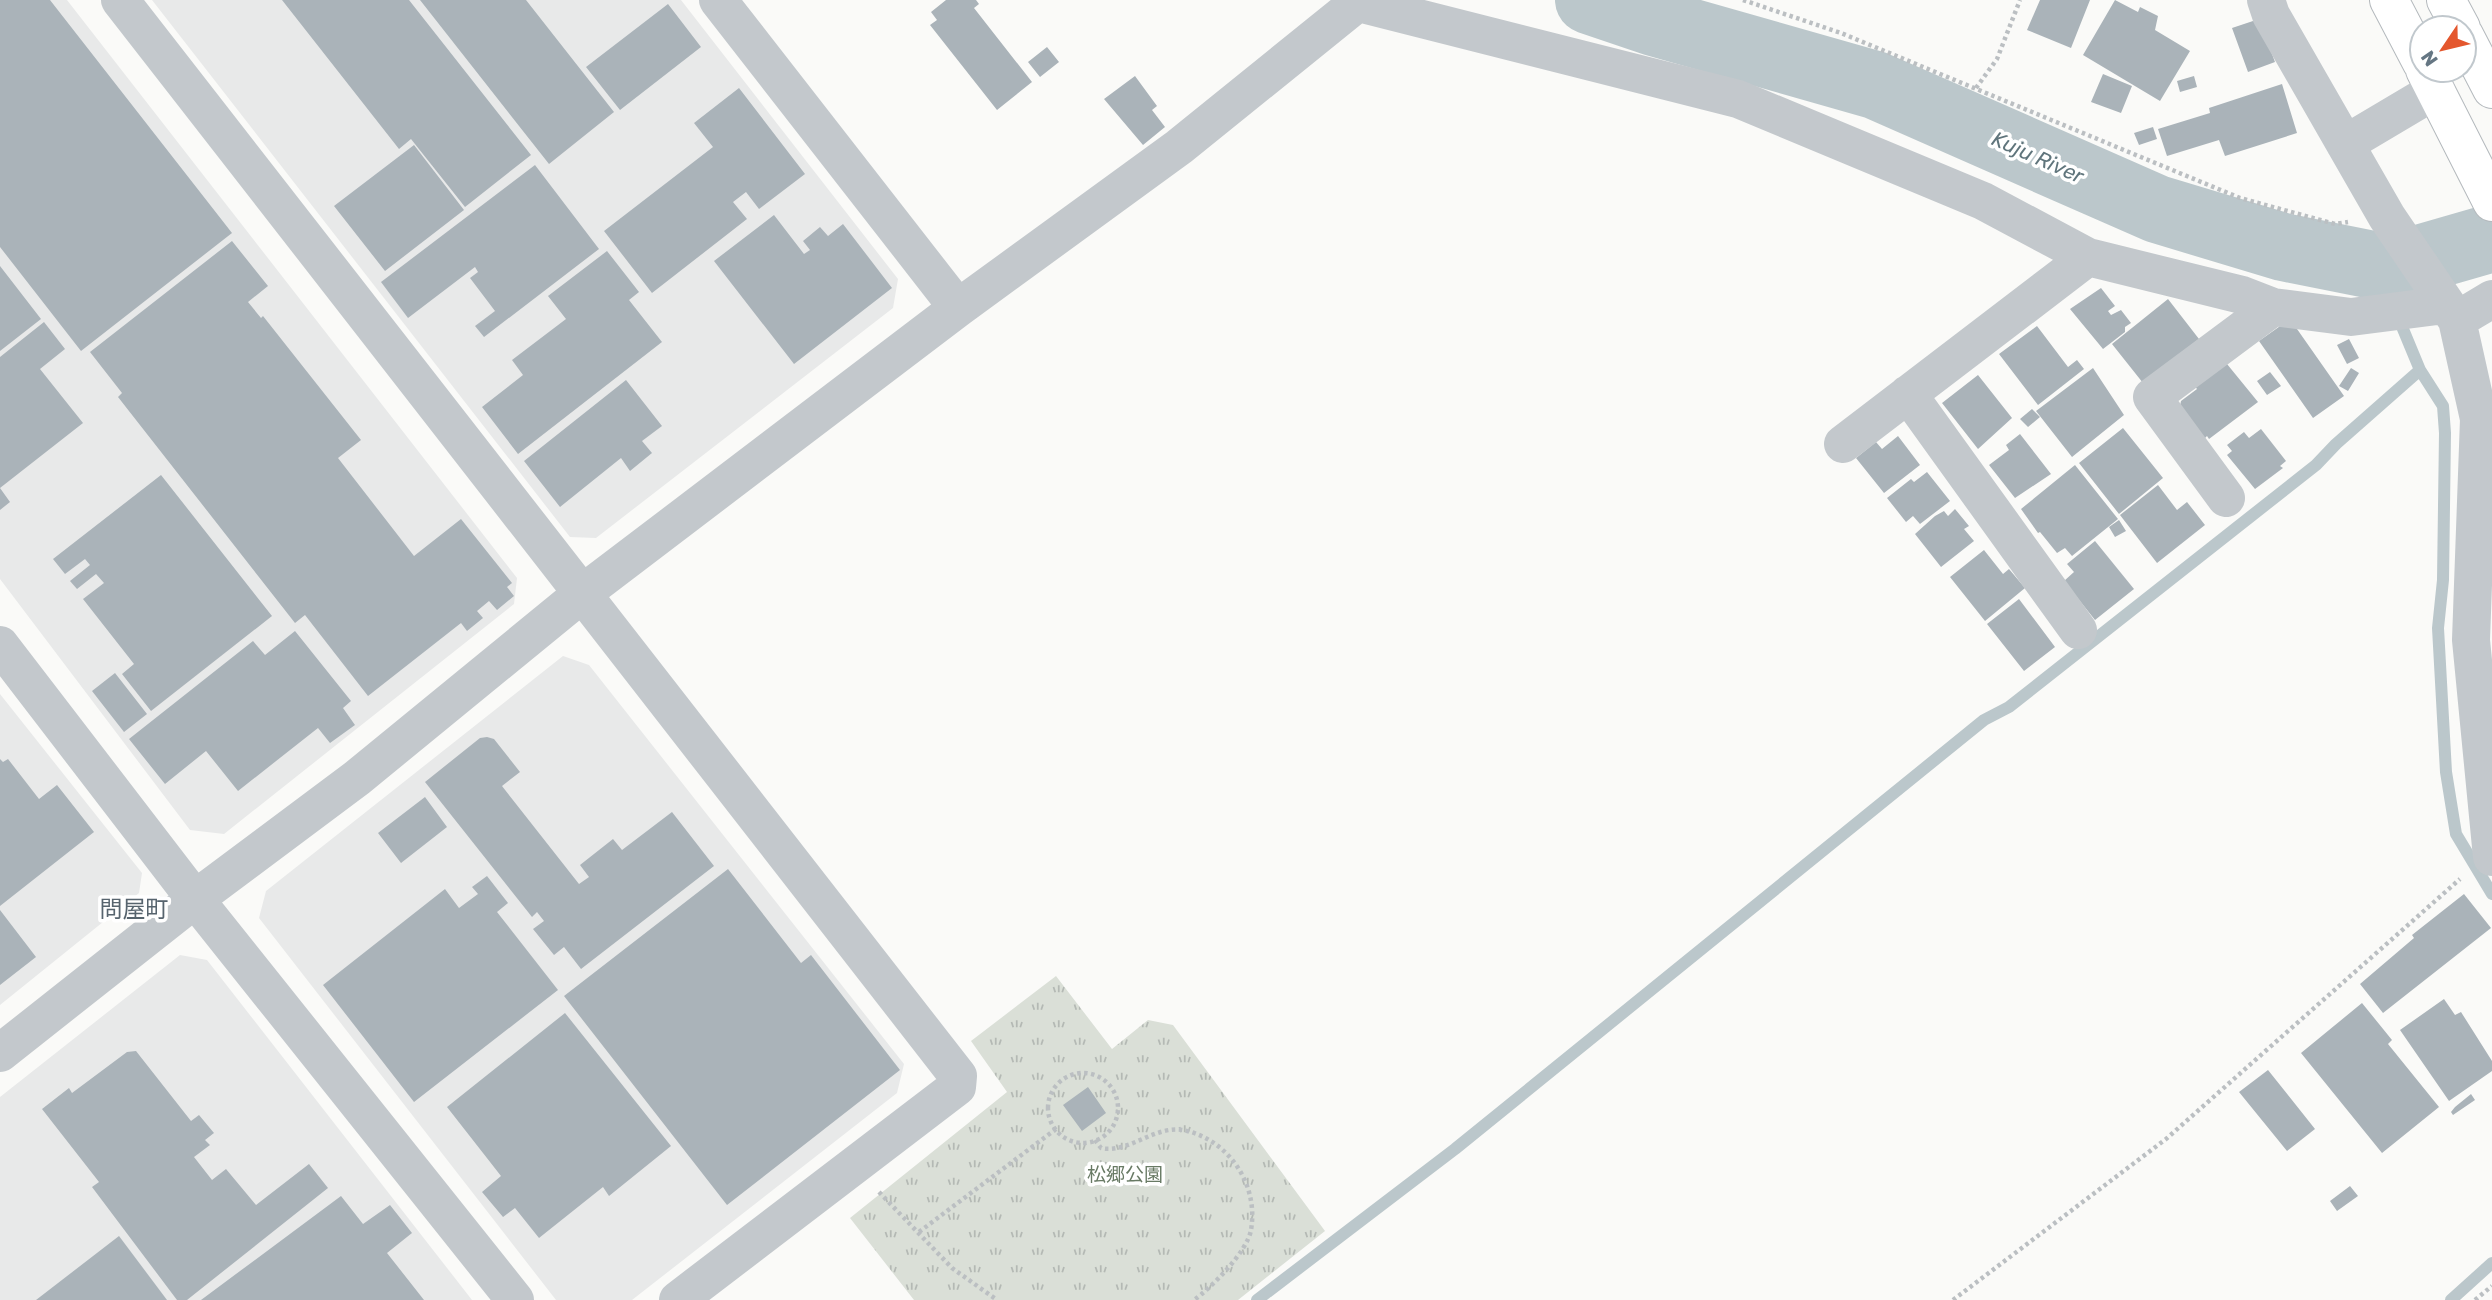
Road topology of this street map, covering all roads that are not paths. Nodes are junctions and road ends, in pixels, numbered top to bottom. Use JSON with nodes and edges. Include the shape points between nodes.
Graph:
{"nodes":[{"id":1,"x":120,"y":0,"type":"edge"},
{"id":2,"x":718,"y":0,"type":"edge"},
{"id":3,"x":2266,"y":0,"type":"edge"},
{"id":4,"x":2389,"y":0,"type":"edge"},
{"id":5,"x":1360,"y":1,"type":"edge"},
{"id":6,"x":2408,"y":36,"type":"edge"},
{"id":7,"x":2478,"y":62,"type":"edge"},
{"id":8,"x":2416,"y":84,"type":"edge"},
{"id":9,"x":2433,"y":84,"type":"edge"},
{"id":10,"x":2492,"y":89,"type":"edge"},
{"id":11,"x":2344,"y":144,"type":"junction"},
{"id":12,"x":2492,"y":202,"type":"edge"},
{"id":13,"x":2088,"y":257,"type":"junction"},
{"id":14,"x":2492,"y":299,"type":"edge"},
{"id":15,"x":2273,"y":307,"type":"junction"},
{"id":16,"x":958,"y":308,"type":"junction"},
{"id":17,"x":2451,"y":312,"type":"junction"},
{"id":18,"x":1908,"y":394,"type":"junction"},
{"id":19,"x":1843,"y":444,"type":"dead end"},
{"id":20,"x":2226,"y":498,"type":"dead end"},
{"id":21,"x":583,"y":593,"type":"junction"},
{"id":22,"x":2078,"y":630,"type":"dead end"},
{"id":23,"x":0,"y":645,"type":"edge"},
{"id":24,"x":2491,"y":855,"type":"edge"},
{"id":25,"x":195,"y":899,"type":"junction"},
{"id":26,"x":0,"y":1053,"type":"edge"},
{"id":27,"x":515,"y":1300,"type":"edge"},
{"id":28,"x":678,"y":1300,"type":"edge"}],
"edges":[{"from":1,"to":21,"type":"street"},
{"from":2,"to":16,"type":"street"},
{"from":3,"to":11,"type":"street"},
{"from":4,"to":6,"type":"highway"},
{"from":5,"to":13,"type":"street","via":[[1738,99],[1983,201]]},
{"from":5,"to":16,"type":"street","via":[[1178,147]]},
{"from":7,"to":10,"type":"highway"},
{"from":8,"to":11,"type":"street"},
{"from":9,"to":12,"type":"highway"},
{"from":11,"to":17,"type":"street"},
{"from":13,"to":15,"type":"street"},
{"from":13,"to":18,"type":"street"},
{"from":14,"to":17,"type":"street"},
{"from":15,"to":17,"type":"street","via":[[2351,317]]},
{"from":15,"to":20,"type":"street","via":[[2152,397]]},
{"from":16,"to":21,"type":"street"},
{"from":17,"to":24,"type":"street","via":[[2479,419],[2471,640]]},
{"from":18,"to":19,"type":"street"},
{"from":18,"to":22,"type":"street"},
{"from":21,"to":25,"type":"street","via":[[357,778]]},
{"from":21,"to":28,"type":"street","via":[[958,1076],[957,1087]]},
{"from":23,"to":25,"type":"street"},
{"from":25,"to":26,"type":"street"},
{"from":25,"to":27,"type":"street"}]}
